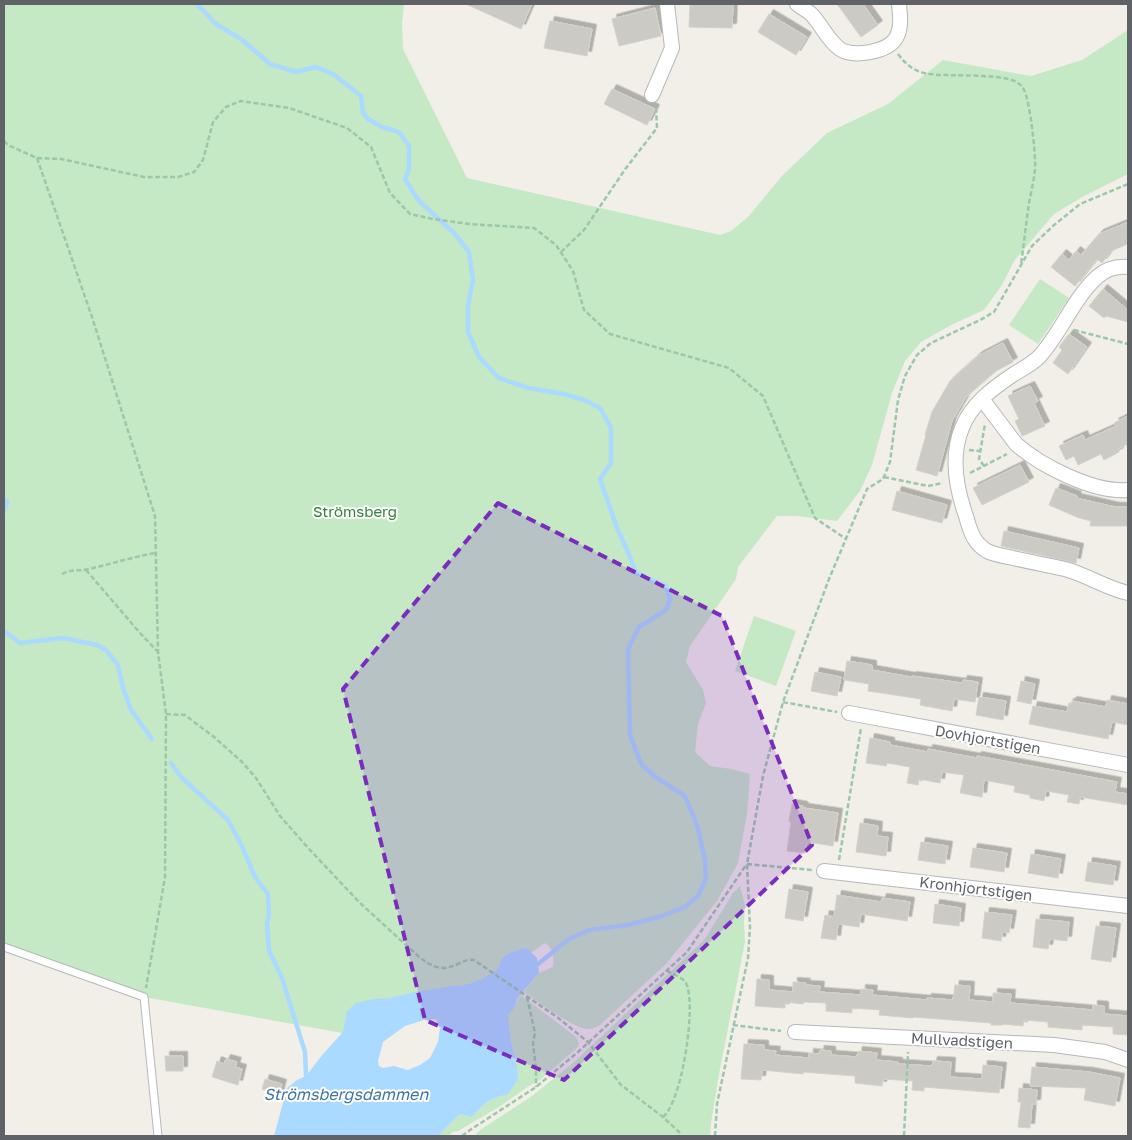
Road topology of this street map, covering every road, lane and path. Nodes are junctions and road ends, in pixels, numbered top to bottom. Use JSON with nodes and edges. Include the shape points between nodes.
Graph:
{"nodes":[{"id":1,"x":667,"y":4,"type":"edge"},
{"id":2,"x":797,"y":4,"type":"edge"},
{"id":3,"x":899,"y":4,"type":"edge"},
{"id":4,"x":891,"y":45,"type":"junction"},
{"id":5,"x":652,"y":95,"type":"joint"},
{"id":6,"x":4,"y":141,"type":"edge"},
{"id":7,"x":37,"y":158,"type":"junction"},
{"id":8,"x":1128,"y":184,"type":"edge"},
{"id":9,"x":560,"y":252,"type":"junction"},
{"id":10,"x":1021,"y":265,"type":"junction"},
{"id":11,"x":1128,"y":267,"type":"edge"},
{"id":12,"x":1060,"y":326,"type":"junction"},
{"id":13,"x":1128,"y":344,"type":"edge"},
{"id":14,"x":985,"y":403,"type":"junction"},
{"id":15,"x":984,"y":466,"type":"dead end"},
{"id":16,"x":1128,"y":490,"type":"edge"},
{"id":17,"x":846,"y":539,"type":"junction"},
{"id":18,"x":155,"y":553,"type":"junction"},
{"id":19,"x":86,"y":570,"type":"junction"},
{"id":20,"x":62,"y":574,"type":"dead end"},
{"id":21,"x":1128,"y":593,"type":"edge"},
{"id":22,"x":158,"y":652,"type":"junction"},
{"id":23,"x":783,"y":702,"type":"junction"},
{"id":24,"x":849,"y":713,"type":"joint"},
{"id":25,"x":166,"y":714,"type":"junction"},
{"id":26,"x":863,"y":716,"type":"junction"},
{"id":27,"x":1128,"y":765,"type":"edge"},
{"id":28,"x":747,"y":864,"type":"junction"},
{"id":29,"x":830,"y":872,"type":"junction"},
{"id":30,"x":1128,"y":906,"type":"edge"},
{"id":31,"x":4,"y":947,"type":"edge"},
{"id":32,"x":667,"y":971,"type":"junction"},
{"id":33,"x":527,"y":996,"type":"junction"},
{"id":34,"x":144,"y":997,"type":"junction"},
{"id":35,"x":733,"y":1025,"type":"junction"},
{"id":36,"x":795,"y":1032,"type":"joint"},
{"id":37,"x":909,"y":1038,"type":"junction"},
{"id":38,"x":588,"y":1042,"type":"junction"},
{"id":39,"x":1128,"y":1060,"type":"edge"},
{"id":40,"x":536,"y":1087,"type":"junction"},
{"id":41,"x":663,"y":1116,"type":"junction"},
{"id":42,"x":158,"y":1136,"type":"edge"},
{"id":43,"x":462,"y":1136,"type":"edge"},
{"id":44,"x":681,"y":1136,"type":"edge"},
{"id":45,"x":715,"y":1136,"type":"edge"},
{"id":46,"x":904,"y":1136,"type":"edge"}],
"edges":[{"from":1,"to":5,"type":"street","via":[[672,48]]},
{"from":2,"to":4,"type":"street","via":[[810,13],[842,50],[856,54]]},
{"from":3,"to":4,"type":"street","via":[[900,28]]},
{"from":4,"to":10,"type":"path","via":[[904,63],[922,73],[1012,80],[1024,90],[1035,169]]},
{"from":5,"to":9,"type":"path","via":[[656,104],[657,128],[584,230]]},
{"from":6,"to":7,"type":"path"},
{"from":7,"to":9,"type":"path","via":[[61,159],[144,177],[178,177],[194,172],[203,160],[213,122],[226,107],[241,101],[289,108],[347,128],[371,146],[390,193],[410,214],[470,224],[534,228]]},
{"from":7,"to":18,"type":"path","via":[[155,516]]},
{"from":8,"to":10,"type":"path","via":[[1080,204],[1032,246]]},
{"from":9,"to":17,"type":"path","via":[[573,271],[584,310],[610,334],[729,368],[763,396],[815,518]]},
{"from":10,"to":17,"type":"path","via":[[994,312],[931,343],[918,355],[905,376],[898,400],[890,462],[883,479],[867,489]]},
{"from":11,"to":12,"type":"street","via":[[1115,267],[1098,276]]},
{"from":12,"to":13,"type":"path"},
{"from":12,"to":14,"type":"street","via":[[1039,357],[1005,380]]},
{"from":14,"to":15,"type":"path","via":[[979,459]]},
{"from":14,"to":16,"type":"street","via":[[1016,444],[1042,462],[1092,485]]},
{"from":14,"to":21,"type":"street","via":[[972,410],[965,421],[955,461],[960,499],[979,545],[998,555],[1064,569]]},
{"from":17,"to":23,"type":"path"},
{"from":18,"to":19,"type":"path"},
{"from":18,"to":22,"type":"path"},
{"from":19,"to":20,"type":"path","via":[[69,570]]},
{"from":19,"to":22,"type":"path"},
{"from":22,"to":25,"type":"path"},
{"from":23,"to":24,"type":"path"},
{"from":23,"to":28,"type":"path","via":[[763,776]]},
{"from":24,"to":26,"type":"street","name":"Dovhjortstigen"},
{"from":25,"to":33,"type":"path","via":[[185,715],[242,762],[280,816],[310,850],[358,902],[428,964],[439,968],[474,960]]},
{"from":25,"to":34,"type":"path","via":[[165,877]]},
{"from":26,"to":27,"type":"street","name":"Dovhjortstigen"},
{"from":26,"to":29,"type":"path"},
{"from":28,"to":29,"type":"path"},
{"from":28,"to":32,"type":"path","via":[[687,952]]},
{"from":28,"to":35,"type":"path","via":[[748,958]]},
{"from":29,"to":30,"type":"street","name":"Kronhjortstigen"},
{"from":31,"to":34,"type":"lane"},
{"from":32,"to":38,"type":"path"},
{"from":32,"to":41,"type":"path","via":[[683,979],[687,985],[690,1008],[682,1073],[673,1101]]},
{"from":33,"to":38,"type":"path"},
{"from":33,"to":40,"type":"path","via":[[534,1033]]},
{"from":34,"to":42,"type":"lane"},
{"from":35,"to":36,"type":"path"},
{"from":35,"to":45,"type":"path","via":[[717,1104]]},
{"from":36,"to":37,"type":"street","name":"Mullvadstigen"},
{"from":37,"to":39,"type":"street","name":"Mullvadstigen","via":[[1054,1045],[1105,1052]]},
{"from":37,"to":46,"type":"path"},
{"from":38,"to":40,"type":"path"},
{"from":38,"to":41,"type":"path","via":[[621,1086]]},
{"from":40,"to":43,"type":"path"},
{"from":41,"to":44,"type":"path"}]}
